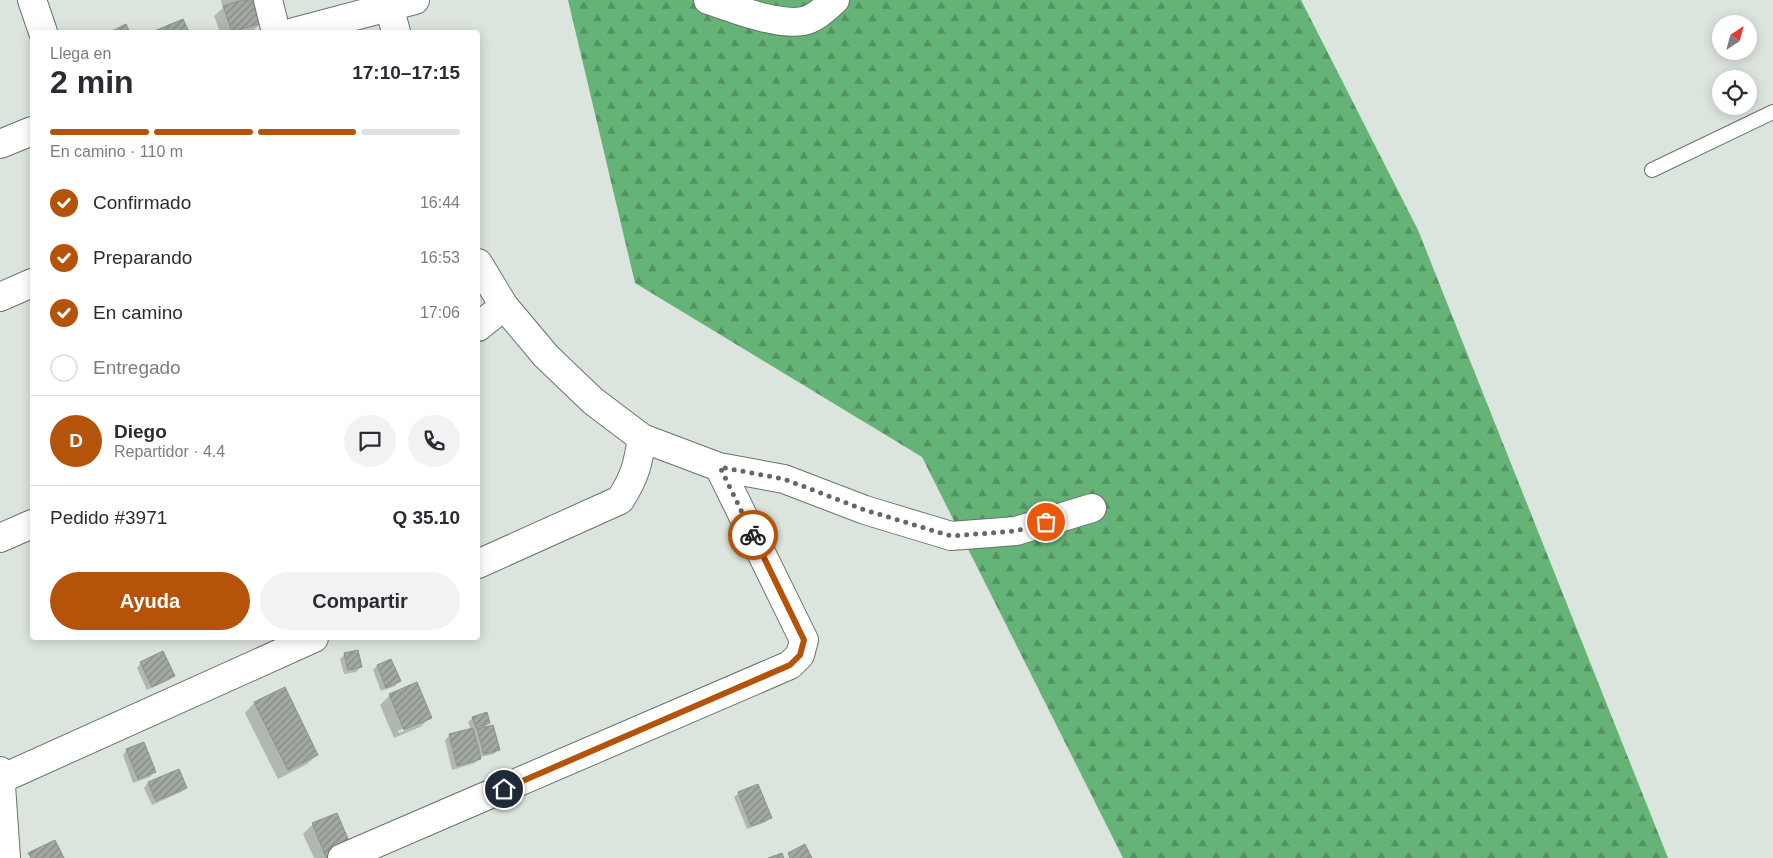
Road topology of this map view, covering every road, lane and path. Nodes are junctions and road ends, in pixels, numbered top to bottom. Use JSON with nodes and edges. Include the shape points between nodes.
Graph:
{"nodes":[{"id":1,"x":32,"y":0,"type":"edge"},
{"id":2,"x":268,"y":0,"type":"edge"},
{"id":3,"x":708,"y":0,"type":"edge"},
{"id":4,"x":835,"y":0,"type":"edge"},
{"id":5,"x":402,"y":3,"type":"edge"},
{"id":6,"x":42,"y":30,"type":"edge"},
{"id":7,"x":276,"y":30,"type":"edge"},
{"id":8,"x":301,"y":30,"type":"edge"},
{"id":9,"x":396,"y":30,"type":"edge"},
{"id":10,"x":1773,"y":112,"type":"edge"},
{"id":11,"x":30,"y":132,"type":"edge"},
{"id":12,"x":0,"y":144,"type":"edge"},
{"id":13,"x":1652,"y":170,"type":"dead end"},
{"id":14,"x":480,"y":266,"type":"edge"},
{"id":15,"x":30,"y":284,"type":"edge"},
{"id":16,"x":0,"y":297,"type":"edge"},
{"id":17,"x":504,"y":306,"type":"junction"},
{"id":18,"x":480,"y":325,"type":"edge"},
{"id":19,"x":642,"y":438,"type":"junction"},
{"id":20,"x":720,"y":467,"type":"junction"},
{"id":21,"x":1092,"y":508,"type":"dead end"},
{"id":22,"x":30,"y":525,"type":"edge"},
{"id":23,"x":0,"y":538,"type":"edge"},
{"id":24,"x":480,"y":563,"type":"edge"},
{"id":25,"x":310,"y":640,"type":"edge"},
{"id":26,"x":0,"y":771,"type":"edge"},
{"id":27,"x":0,"y":778,"type":"edge"},
{"id":28,"x":6,"y":858,"type":"edge"},
{"id":29,"x":342,"y":858,"type":"edge"}],
"edges":[{"from":1,"to":6,"type":"street"},
{"from":2,"to":7,"type":"street"},
{"from":3,"to":4,"type":"street","via":[[782,21],[804,21],[822,12]]},
{"from":5,"to":8,"type":"street"},
{"from":5,"to":9,"type":"street"},
{"from":10,"to":13,"type":"lane"},
{"from":11,"to":12,"type":"street"},
{"from":14,"to":17,"type":"street"},
{"from":15,"to":16,"type":"street"},
{"from":17,"to":18,"type":"street"},
{"from":17,"to":19,"type":"street","via":[[546,356],[593,401]]},
{"from":19,"to":20,"type":"street"},
{"from":19,"to":24,"type":"street","via":[[632,483],[620,500]]},
{"from":20,"to":21,"type":"street","via":[[784,479],[865,510],[951,536],[1016,531]]},
{"from":20,"to":29,"type":"street","via":[[804,640],[800,655],[790,665]]},
{"from":22,"to":23,"type":"street"},
{"from":25,"to":27,"type":"street"},
{"from":26,"to":27,"type":"street"},
{"from":27,"to":28,"type":"street"}]}
